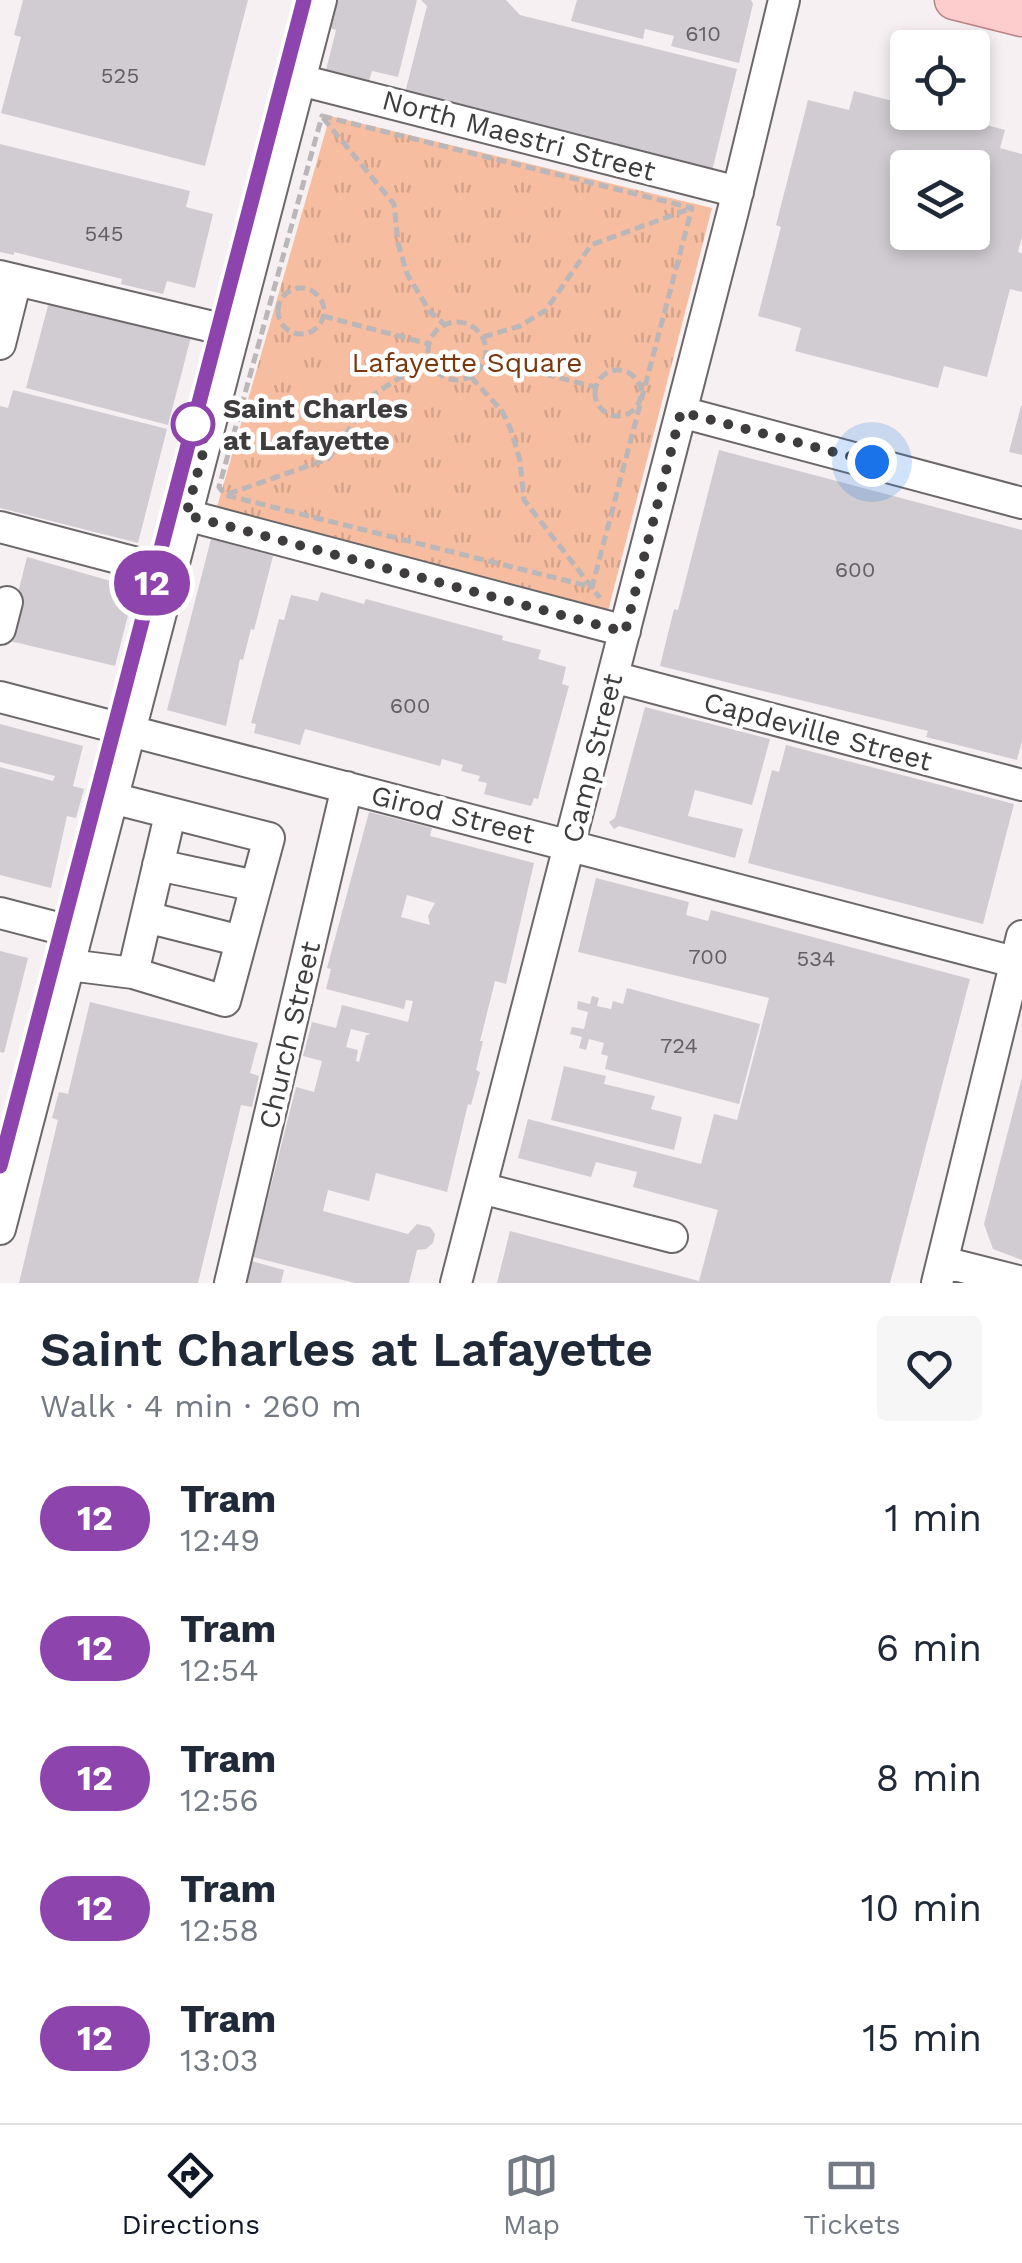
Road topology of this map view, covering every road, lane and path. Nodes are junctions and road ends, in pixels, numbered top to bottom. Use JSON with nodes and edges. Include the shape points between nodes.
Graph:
{"nodes":[{"id":1,"x":320,"y":0,"type":"edge"},
{"id":2,"x":784,"y":0,"type":"edge"},
{"id":3,"x":954,"y":0,"type":"edge"},
{"id":4,"x":1006,"y":10,"type":"edge"},
{"id":5,"x":306,"y":91,"type":"junction"},
{"id":6,"x":322,"y":116,"type":"junction"},
{"id":7,"x":724,"y":198,"type":"junction"},
{"id":8,"x":692,"y":208,"type":"junction"},
{"id":9,"x":8,"y":278,"type":"edge"},
{"id":10,"x":274,"y":304,"type":"junction"},
{"id":11,"x":323,"y":316,"type":"junction"},
{"id":12,"x":445,"y":325,"type":"junction"},
{"id":13,"x":234,"y":332,"type":"junction"},
{"id":14,"x":483,"y":336,"type":"junction"},
{"id":15,"x":0,"y":344,"type":"edge"},
{"id":16,"x":429,"y":344,"type":"junction"},
{"id":17,"x":486,"y":359,"type":"junction"},
{"id":18,"x":433,"y":366,"type":"junction"},
{"id":19,"x":472,"y":377,"type":"junction"},
{"id":20,"x":595,"y":387,"type":"junction"},
{"id":21,"x":640,"y":398,"type":"junction"},
{"id":22,"x":681,"y":412,"type":"junction"},
{"id":23,"x":225,"y":495,"type":"junction"},
{"id":24,"x":216,"y":499,"type":"dead end"},
{"id":25,"x":1022,"y":502,"type":"edge"},
{"id":26,"x":186,"y":515,"type":"junction"},
{"id":27,"x":0,"y":527,"type":"edge"},
{"id":28,"x":171,"y":572,"type":"junction"},
{"id":29,"x":592,"y":587,"type":"junction"},
{"id":30,"x":601,"y":600,"type":"dead end"},
{"id":31,"x":625,"y":632,"type":"junction"},
{"id":32,"x":613,"y":677,"type":"junction"},
{"id":33,"x":0,"y":697,"type":"edge"},
{"id":34,"x":130,"y":731,"type":"junction"},
{"id":35,"x":1022,"y":785,"type":"edge"},
{"id":36,"x":347,"y":787,"type":"junction"},
{"id":37,"x":112,"y":798,"type":"junction"},
{"id":38,"x":170,"y":815,"type":"junction"},
{"id":39,"x":570,"y":844,"type":"junction"},
{"id":40,"x":158,"y":865,"type":"junction"},
{"id":41,"x":256,"y":886,"type":"junction"},
{"id":42,"x":0,"y":913,"type":"edge"},
{"id":43,"x":146,"y":917,"type":"junction"},
{"id":44,"x":77,"y":933,"type":"junction"},
{"id":45,"x":242,"y":941,"type":"junction"},
{"id":46,"x":1020,"y":954,"type":"edge"},
{"id":47,"x":69,"y":965,"type":"junction"},
{"id":48,"x":133,"y":973,"type":"junction"},
{"id":49,"x":481,"y":1188,"type":"junction"},
{"id":50,"x":0,"y":1229,"type":"edge"},
{"id":51,"x":672,"y":1237,"type":"dead end"},
{"id":52,"x":940,"y":1272,"type":"edge"},
{"id":53,"x":1022,"y":1282,"type":"edge"},
{"id":54,"x":230,"y":1283,"type":"edge"},
{"id":55,"x":456,"y":1283,"type":"edge"}],
"edges":[{"from":1,"to":5,"type":"street"},
{"from":2,"to":7,"type":"street","name":"Camp Street"},
{"from":3,"to":4,"type":"main road"},
{"from":5,"to":6,"type":"path"},
{"from":5,"to":7,"type":"street","name":"North Maestri Street"},
{"from":5,"to":13,"type":"street"},
{"from":6,"to":8,"type":"path"},
{"from":6,"to":10,"type":"path"},
{"from":6,"to":12,"type":"path","via":[[394,204],[407,274]]},
{"from":7,"to":8,"type":"path"},
{"from":7,"to":22,"type":"street","name":"Camp Street"},
{"from":8,"to":14,"type":"path","via":[[591,246],[546,310]]},
{"from":8,"to":21,"type":"path"},
{"from":9,"to":13,"type":"street"},
{"from":9,"to":15,"type":"street"},
{"from":10,"to":11,"type":"path","via":[[306,289],[320,299]]},
{"from":10,"to":11,"type":"path","via":[[281,323],[295,333],[312,331]]},
{"from":10,"to":23,"type":"path","via":[[219,487]]},
{"from":11,"to":16,"type":"path"},
{"from":12,"to":14,"type":"path","via":[[460,322]]},
{"from":12,"to":16,"type":"path"},
{"from":13,"to":26,"type":"street"},
{"from":14,"to":17,"type":"path"},
{"from":16,"to":18,"type":"path"},
{"from":17,"to":19,"type":"path"},
{"from":17,"to":20,"type":"path"},
{"from":18,"to":19,"type":"path","via":[[445,378]]},
{"from":18,"to":23,"type":"path","via":[[373,394],[328,458]]},
{"from":19,"to":29,"type":"path","via":[[511,430],[524,500]]},
{"from":20,"to":21,"type":"path","via":[[606,373],[624,371],[637,382]]},
{"from":20,"to":21,"type":"path","via":[[598,405],[612,416],[630,412]]},
{"from":21,"to":29,"type":"path"},
{"from":22,"to":25,"type":"street"},
{"from":22,"to":31,"type":"street","name":"Camp Street"},
{"from":23,"to":24,"type":"path"},
{"from":23,"to":29,"type":"path"},
{"from":26,"to":28,"type":"street"},
{"from":26,"to":31,"type":"street"},
{"from":27,"to":28,"type":"street"},
{"from":28,"to":34,"type":"street"},
{"from":29,"to":30,"type":"path"},
{"from":31,"to":32,"type":"street","name":"Camp Street"},
{"from":32,"to":35,"type":"street","name":"Capdeville Street"},
{"from":32,"to":39,"type":"street","name":"Camp Street"},
{"from":33,"to":34,"type":"street","name":"Girod Street"},
{"from":34,"to":36,"type":"street","name":"Girod Street"},
{"from":34,"to":37,"type":"street"},
{"from":36,"to":39,"type":"street","name":"Girod Street"},
{"from":36,"to":54,"type":"street","name":"Church Street"},
{"from":37,"to":38,"type":"street"},
{"from":37,"to":44,"type":"street"},
{"from":38,"to":40,"type":"street"},
{"from":38,"to":41,"type":"street","via":[[269,838]]},
{"from":39,"to":46,"type":"street","name":"Girod Street"},
{"from":39,"to":49,"type":"street","name":"Camp Street"},
{"from":40,"to":41,"type":"street"},
{"from":40,"to":43,"type":"street"},
{"from":41,"to":45,"type":"street"},
{"from":42,"to":44,"type":"street"},
{"from":43,"to":45,"type":"street"},
{"from":43,"to":48,"type":"street"},
{"from":44,"to":47,"type":"street"},
{"from":45,"to":48,"type":"street","via":[[225,1001]]},
{"from":46,"to":52,"type":"street"},
{"from":47,"to":48,"type":"street"},
{"from":47,"to":50,"type":"street"},
{"from":49,"to":51,"type":"street"},
{"from":49,"to":55,"type":"street","name":"Camp Street"},
{"from":52,"to":53,"type":"street"}]}
